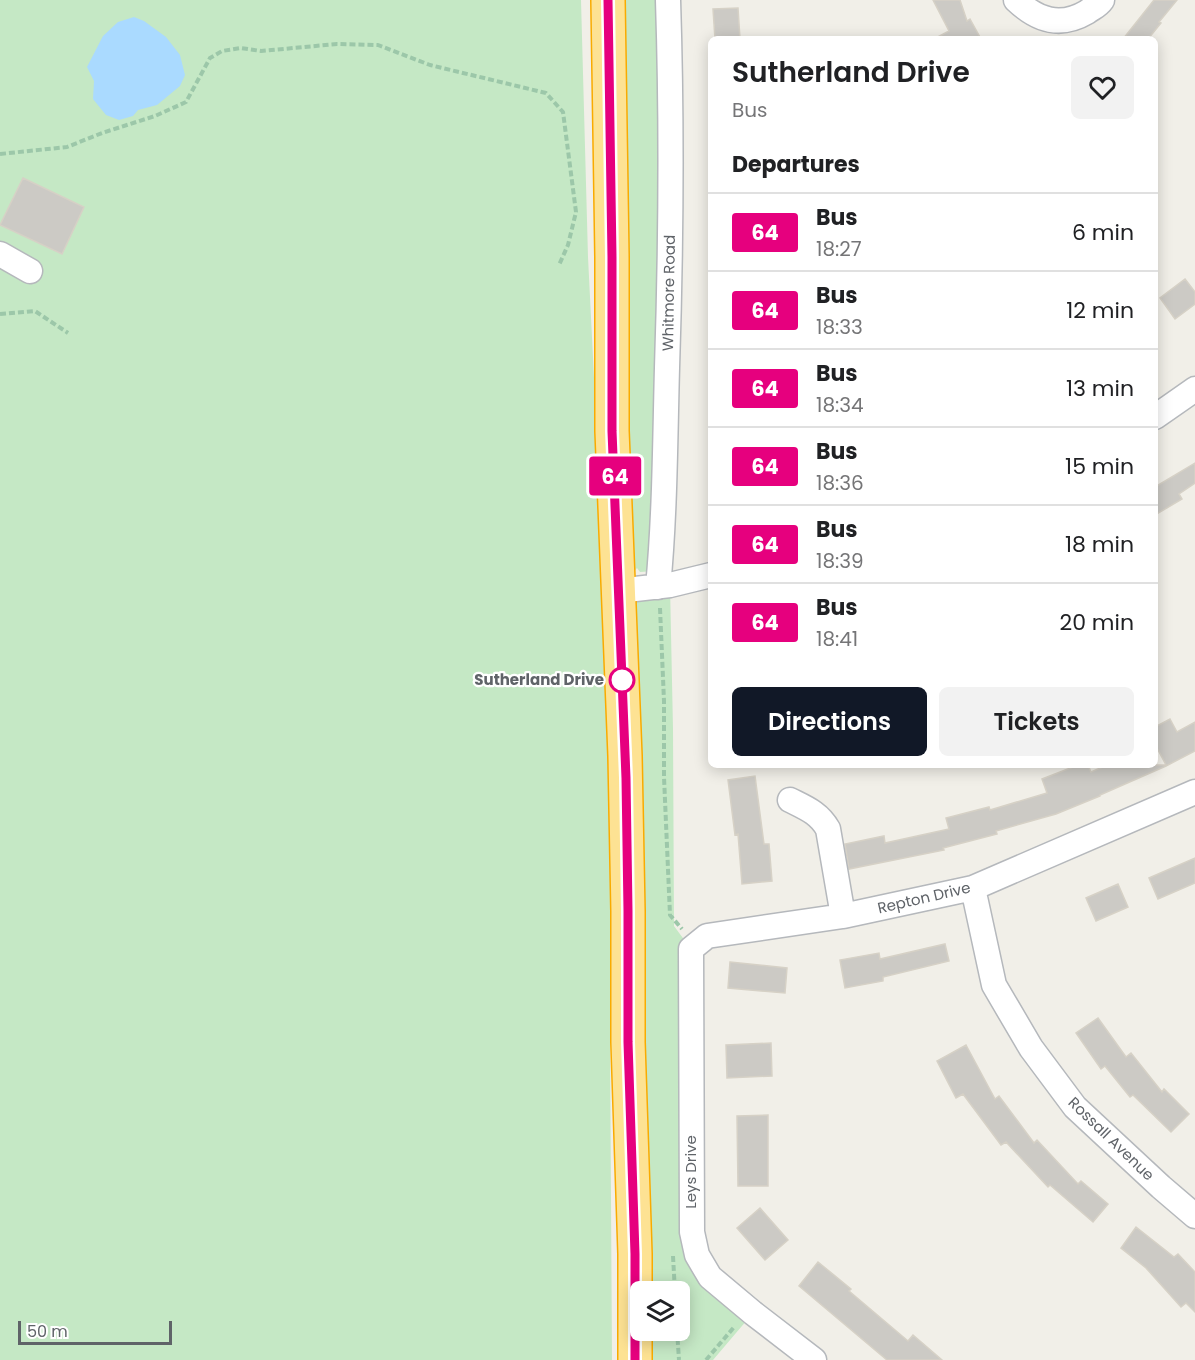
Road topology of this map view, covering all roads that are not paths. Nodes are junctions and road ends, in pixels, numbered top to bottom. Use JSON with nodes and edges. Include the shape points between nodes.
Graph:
{"nodes":[{"id":1,"x":608,"y":0,"type":"edge"},
{"id":2,"x":668,"y":0,"type":"edge"},
{"id":3,"x":1016,"y":0,"type":"edge"},
{"id":4,"x":1102,"y":0,"type":"edge"},
{"id":5,"x":1045,"y":29,"type":"edge"},
{"id":6,"x":0,"y":254,"type":"edge"},
{"id":7,"x":30,"y":270,"type":"dead end"},
{"id":8,"x":1195,"y":389,"type":"edge"},
{"id":9,"x":1158,"y":415,"type":"edge"},
{"id":10,"x":708,"y":576,"type":"edge"},
{"id":11,"x":657,"y":586,"type":"junction"},
{"id":12,"x":618,"y":591,"type":"junction"},
{"id":13,"x":1195,"y":792,"type":"edge"},
{"id":14,"x":790,"y":800,"type":"dead end"},
{"id":15,"x":974,"y":888,"type":"junction"},
{"id":16,"x":843,"y":916,"type":"junction"},
{"id":17,"x":701,"y":941,"type":"joint"},
{"id":18,"x":1195,"y":1216,"type":"edge"},
{"id":19,"x":635,"y":1360,"type":"edge"},
{"id":20,"x":814,"y":1360,"type":"edge"}],
"edges":[{"from":1,"to":12,"type":"highway","via":[[612,431]]},
{"from":2,"to":11,"type":"street","name":"Whitmore Road","via":[[670,268],[663,536]]},
{"from":3,"to":5,"type":"street"},
{"from":4,"to":5,"type":"street","via":[[1079,16]]},
{"from":6,"to":7,"type":"street"},
{"from":8,"to":9,"type":"street"},
{"from":10,"to":11,"type":"street"},
{"from":11,"to":12,"type":"street"},
{"from":12,"to":19,"type":"highway","via":[[625,756]]},
{"from":13,"to":15,"type":"street","name":"Repton Drive"},
{"from":14,"to":16,"type":"street","via":[[815,813],[828,829]]},
{"from":15,"to":16,"type":"street","name":"Repton Drive"},
{"from":15,"to":18,"type":"street","name":"Rossall Avenue","via":[[994,985],[1031,1048],[1075,1107]]},
{"from":16,"to":17,"type":"street","name":"Repton Drive"},
{"from":17,"to":20,"type":"street","name":"Leys Drive","via":[[691,949],[692,1232],[697,1255],[710,1277]]}]}
